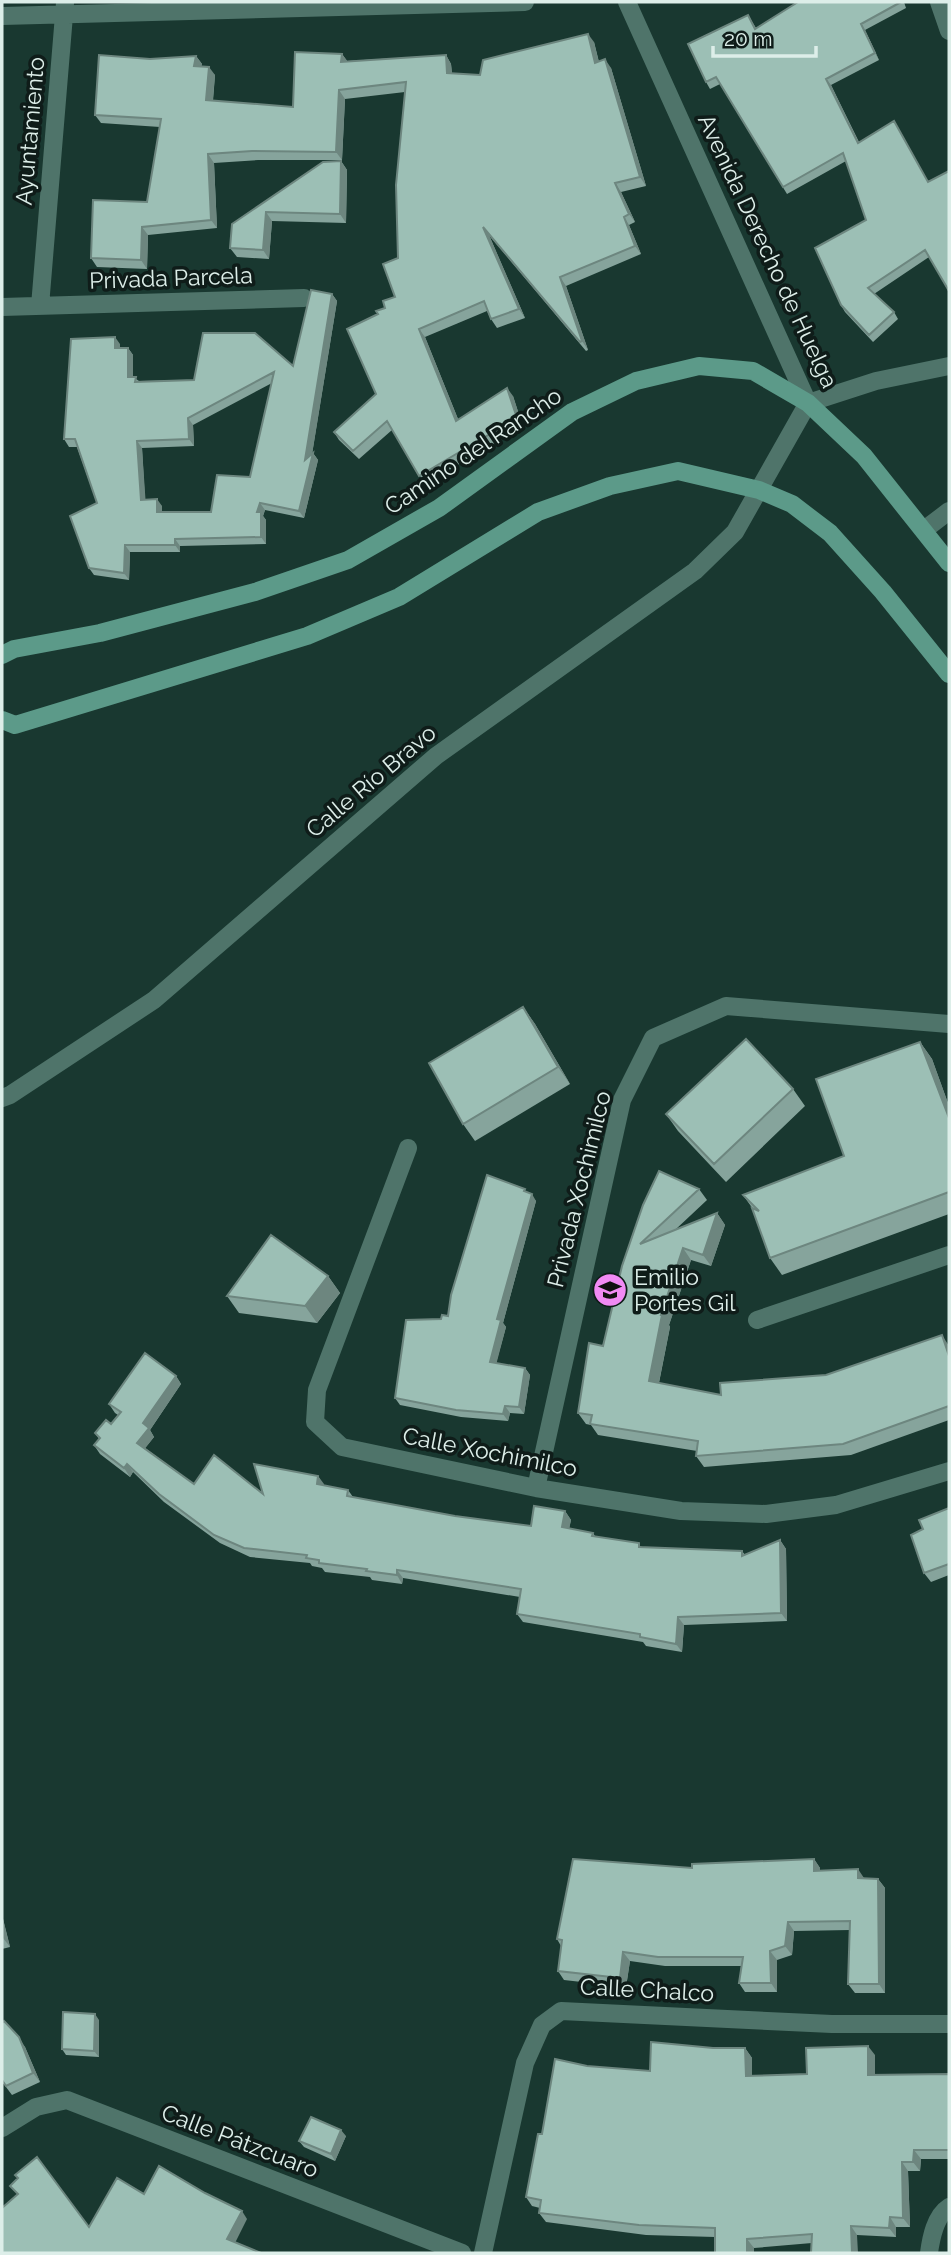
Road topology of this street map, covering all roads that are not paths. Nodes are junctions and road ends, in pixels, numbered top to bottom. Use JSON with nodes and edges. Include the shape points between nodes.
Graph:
{"nodes":[{"id":1,"x":525,"y":2,"type":"edge"},
{"id":2,"x":627,"y":2,"type":"edge"},
{"id":3,"x":939,"y":2,"type":"edge"},
{"id":4,"x":65,"y":8,"type":"edge"},
{"id":5,"x":2,"y":16,"type":"edge"},
{"id":6,"x":949,"y":31,"type":"edge"},
{"id":7,"x":304,"y":298,"type":"dead end"},
{"id":8,"x":40,"y":306,"type":"junction"},
{"id":9,"x":2,"y":307,"type":"edge"},
{"id":10,"x":949,"y":366,"type":"edge"},
{"id":11,"x":808,"y":402,"type":"junction"},
{"id":12,"x":759,"y":490,"type":"junction"},
{"id":13,"x":949,"y":511,"type":"edge"},
{"id":14,"x":923,"y":530,"type":"junction"},
{"id":15,"x":949,"y":563,"type":"edge"},
{"id":16,"x":2,"y":655,"type":"edge"},
{"id":17,"x":949,"y":674,"type":"edge"},
{"id":18,"x":2,"y":720,"type":"edge"},
{"id":19,"x":949,"y":1024,"type":"edge"},
{"id":20,"x":2,"y":1098,"type":"edge"},
{"id":21,"x":408,"y":1148,"type":"dead end"},
{"id":22,"x":949,"y":1255,"type":"edge"},
{"id":23,"x":757,"y":1320,"type":"dead end"},
{"id":24,"x":949,"y":1471,"type":"edge"},
{"id":25,"x":536,"y":1488,"type":"junction"},
{"id":26,"x":949,"y":2024,"type":"edge"},
{"id":27,"x":2,"y":2127,"type":"edge"},
{"id":28,"x":949,"y":2207,"type":"edge"},
{"id":29,"x":462,"y":2253,"type":"edge"},
{"id":30,"x":483,"y":2253,"type":"edge"},
{"id":31,"x":929,"y":2253,"type":"edge"}],
"edges":[{"from":1,"to":4,"type":"street"},
{"from":2,"to":11,"type":"street","name":"Avenida Derecho de Huelga"},
{"from":3,"to":6,"type":"street"},
{"from":4,"to":5,"type":"street"},
{"from":4,"to":8,"type":"street","name":"Ayuntamiento"},
{"from":7,"to":8,"type":"street","name":"Privada Parcela"},
{"from":8,"to":9,"type":"street","name":"Privada Parcela"},
{"from":10,"to":11,"type":"street","via":[[876,381]]},
{"from":11,"to":12,"type":"street","name":"Calle Río Bravo"},
{"from":11,"to":14,"type":"main road","name":"Avenida Derecho de Huelga","via":[[864,456]]},
{"from":11,"to":16,"type":"main road","name":"Camino del Rancho","via":[[753,371],[699,366],[635,381],[572,412],[439,508],[348,560],[255,592]]},
{"from":12,"to":17,"type":"main road","via":[[792,504],[830,533]]},
{"from":12,"to":18,"type":"main road","via":[[678,471],[610,485],[538,512],[399,597],[307,636],[15,725]]},
{"from":12,"to":20,"type":"street","name":"Calle Río Bravo","via":[[735,532],[695,572],[436,756],[154,1000]]},
{"from":13,"to":14,"type":"street"},
{"from":14,"to":15,"type":"main road","name":"Avenida Derecho de Huelga"},
{"from":19,"to":25,"type":"street","name":"Privada Xochimilco","via":[[726,1006],[653,1038],[622,1100]]},
{"from":21,"to":25,"type":"street","name":"Calle Xochimilco","via":[[317,1390],[315,1422],[342,1447]]},
{"from":22,"to":23,"type":"street"},
{"from":24,"to":25,"type":"street","name":"Calle Xochimilco","via":[[836,1505],[766,1514],[681,1511]]},
{"from":26,"to":30,"type":"street","name":"Calle Chalco","via":[[832,2025],[561,2011],[542,2025],[525,2063]]},
{"from":27,"to":29,"type":"street","name":"Calle Pátzcuaro","via":[[36,2107],[67,2099]]},
{"from":28,"to":31,"type":"street","via":[[932,2233]]}]}
